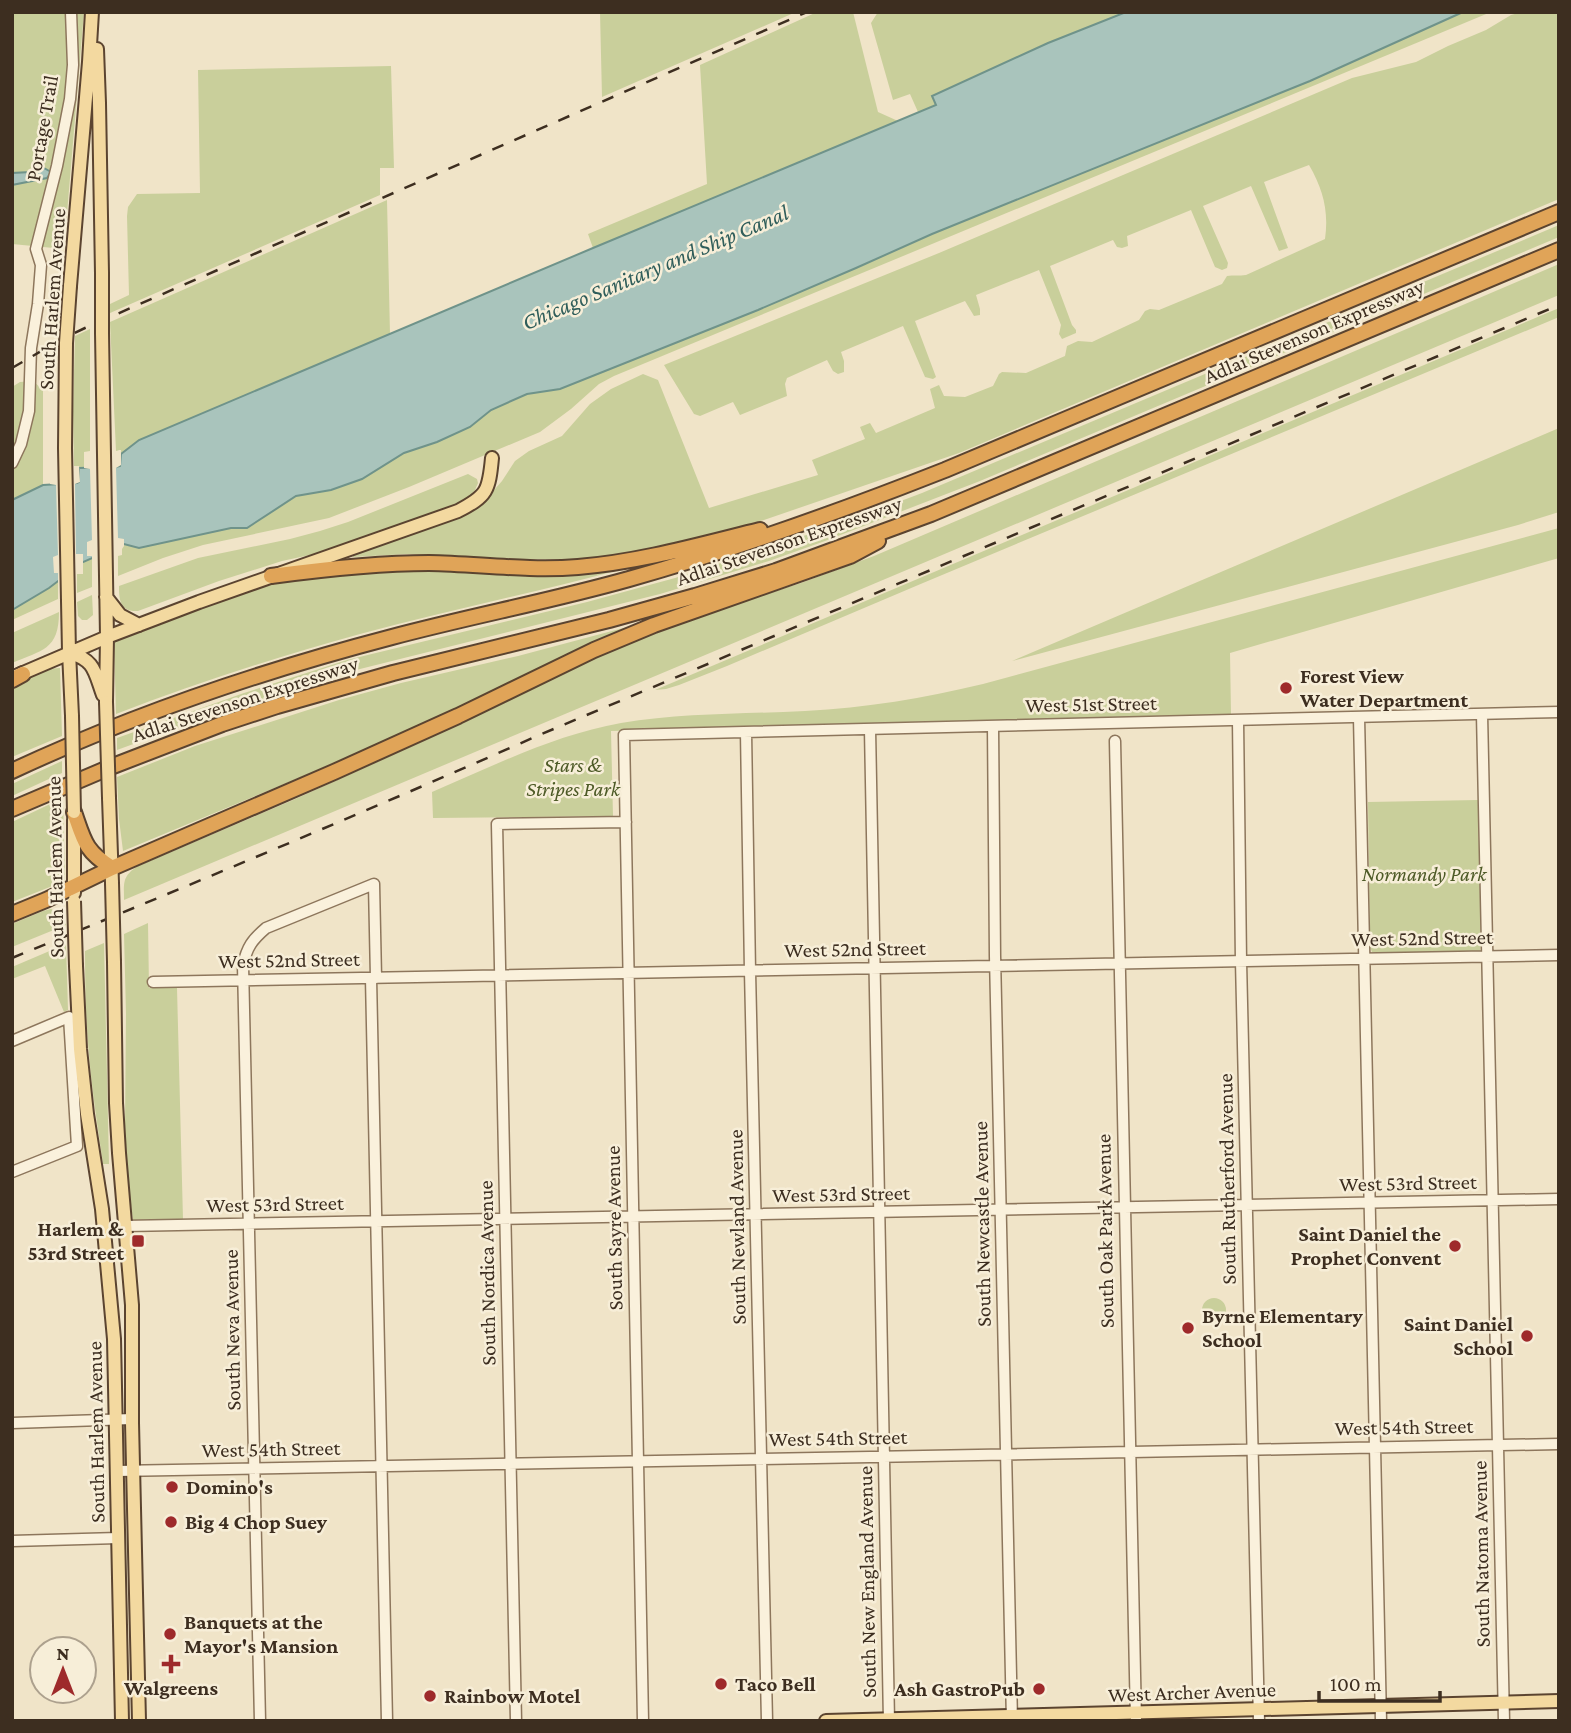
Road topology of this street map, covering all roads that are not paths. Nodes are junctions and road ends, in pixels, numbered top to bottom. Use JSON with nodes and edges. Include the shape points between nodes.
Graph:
{"nodes":[{"id":1,"x":71,"y":12,"type":"edge"},
{"id":2,"x":93,"y":12,"type":"edge"},
{"id":3,"x":1559,"y":212,"type":"edge"},
{"id":4,"x":1559,"y":250,"type":"edge"},
{"id":5,"x":492,"y":458,"type":"dead end"},
{"id":6,"x":12,"y":463,"type":"edge"},
{"id":7,"x":863,"y":503,"type":"junction"},
{"id":8,"x":930,"y":514,"type":"junction"},
{"id":9,"x":271,"y":576,"type":"junction"},
{"id":10,"x":106,"y":597,"type":"junction"},
{"id":11,"x":139,"y":625,"type":"junction"},
{"id":12,"x":107,"y":637,"type":"junction"},
{"id":13,"x":69,"y":652,"type":"junction"},
{"id":14,"x":16,"y":677,"type":"edge"},
{"id":15,"x":106,"y":702,"type":"junction"},
{"id":16,"x":1559,"y":712,"type":"edge"},
{"id":17,"x":1482,"y":714,"type":"junction"},
{"id":18,"x":1359,"y":717,"type":"junction"},
{"id":19,"x":1238,"y":720,"type":"junction"},
{"id":20,"x":993,"y":726,"type":"junction"},
{"id":21,"x":870,"y":729,"type":"junction"},
{"id":22,"x":746,"y":732,"type":"junction"},
{"id":23,"x":624,"y":735,"type":"joint"},
{"id":24,"x":1115,"y":741,"type":"dead end"},
{"id":25,"x":12,"y":771,"type":"edge"},
{"id":26,"x":12,"y":809,"type":"edge"},
{"id":27,"x":75,"y":812,"type":"junction"},
{"id":28,"x":626,"y":822,"type":"junction"},
{"id":29,"x":112,"y":875,"type":"junction"},
{"id":30,"x":46,"y":900,"type":"junction"},
{"id":31,"x":71,"y":901,"type":"junction"},
{"id":32,"x":12,"y":914,"type":"edge"},
{"id":33,"x":1559,"y":955,"type":"edge"},
{"id":34,"x":1488,"y":956,"type":"junction"},
{"id":35,"x":1364,"y":959,"type":"junction"},
{"id":36,"x":1241,"y":961,"type":"junction"},
{"id":37,"x":1119,"y":963,"type":"junction"},
{"id":38,"x":996,"y":966,"type":"junction"},
{"id":39,"x":875,"y":968,"type":"junction"},
{"id":40,"x":750,"y":971,"type":"junction"},
{"id":41,"x":629,"y":973,"type":"junction"},
{"id":42,"x":501,"y":975,"type":"junction"},
{"id":43,"x":373,"y":978,"type":"junction"},
{"id":44,"x":243,"y":980,"type":"junction"},
{"id":45,"x":153,"y":982,"type":"dead end"},
{"id":46,"x":12,"y":1041,"type":"edge"},
{"id":47,"x":12,"y":1172,"type":"edge"},
{"id":48,"x":1559,"y":1199,"type":"edge"},
{"id":49,"x":1492,"y":1201,"type":"junction"},
{"id":50,"x":1369,"y":1203,"type":"junction"},
{"id":51,"x":1247,"y":1205,"type":"junction"},
{"id":52,"x":1124,"y":1207,"type":"junction"},
{"id":53,"x":1001,"y":1210,"type":"junction"},
{"id":54,"x":878,"y":1212,"type":"junction"},
{"id":55,"x":756,"y":1215,"type":"junction"},
{"id":56,"x":632,"y":1217,"type":"junction"},
{"id":57,"x":505,"y":1219,"type":"junction"},
{"id":58,"x":376,"y":1222,"type":"junction"},
{"id":59,"x":249,"y":1224,"type":"junction"},
{"id":60,"x":125,"y":1226,"type":"junction"},
{"id":61,"x":116,"y":1419,"type":"junction"},
{"id":62,"x":132,"y":1419,"type":"junction"},
{"id":63,"x":12,"y":1423,"type":"edge"},
{"id":64,"x":1498,"y":1444,"type":"junction"},
{"id":65,"x":1559,"y":1444,"type":"edge"},
{"id":66,"x":1375,"y":1447,"type":"junction"},
{"id":67,"x":1252,"y":1449,"type":"junction"},
{"id":68,"x":1129,"y":1452,"type":"junction"},
{"id":69,"x":1006,"y":1454,"type":"junction"},
{"id":70,"x":883,"y":1457,"type":"junction"},
{"id":71,"x":761,"y":1459,"type":"junction"},
{"id":72,"x":638,"y":1461,"type":"junction"},
{"id":73,"x":510,"y":1464,"type":"junction"},
{"id":74,"x":382,"y":1466,"type":"junction"},
{"id":75,"x":254,"y":1469,"type":"junction"},
{"id":76,"x":117,"y":1471,"type":"junction"},
{"id":77,"x":134,"y":1471,"type":"junction"},
{"id":78,"x":118,"y":1538,"type":"junction"},
{"id":79,"x":12,"y":1541,"type":"edge"},
{"id":80,"x":1559,"y":1701,"type":"edge"},
{"id":81,"x":1504,"y":1703,"type":"junction"},
{"id":82,"x":1381,"y":1706,"type":"junction"},
{"id":83,"x":1259,"y":1715,"type":"edge"},
{"id":84,"x":1135,"y":1717,"type":"edge"},
{"id":85,"x":1012,"y":1718,"type":"edge"},
{"id":86,"x":889,"y":1720,"type":"edge"},
{"id":87,"x":122,"y":1721,"type":"edge"},
{"id":88,"x":139,"y":1721,"type":"edge"},
{"id":89,"x":260,"y":1721,"type":"edge"},
{"id":90,"x":387,"y":1721,"type":"edge"},
{"id":91,"x":516,"y":1721,"type":"edge"},
{"id":92,"x":643,"y":1721,"type":"edge"},
{"id":93,"x":767,"y":1721,"type":"edge"},
{"id":94,"x":826,"y":1721,"type":"edge"},
{"id":95,"x":1381,"y":1721,"type":"edge"},
{"id":96,"x":1504,"y":1721,"type":"edge"}],
"edges":[{"from":1,"to":6,"type":"street","name":"Portage Trail","via":[[70,99],[36,249],[41,265],[29,411]]},
{"from":2,"to":10,"type":"main road","name":"South Harlem Avenue","bridge":true,"via":[[99,103]]},
{"from":2,"to":13,"type":"main road","name":"South Harlem Avenue","bridge":true,"via":[[66,332]]},
{"from":3,"to":7,"type":"highway","name":"Adlai Stevenson Expressway"},
{"from":4,"to":8,"type":"highway","name":"Adlai Stevenson Expressway"},
{"from":5,"to":9,"type":"main road","via":[[490,482],[473,503]]},
{"from":7,"to":9,"type":"highway","via":[[683,550],[611,563],[537,568],[362,565]]},
{"from":7,"to":25,"type":"highway","name":"Adlai Stevenson Expressway","via":[[628,579],[246,679]]},
{"from":8,"to":26,"type":"highway","name":"Adlai Stevenson Expressway","via":[[695,596],[277,706]]},
{"from":8,"to":29,"type":"highway","via":[[850,556],[594,650]]},
{"from":9,"to":11,"type":"main road"},
{"from":10,"to":11,"type":"main road","via":[[120,615]]},
{"from":10,"to":12,"type":"main road","name":"South Harlem Avenue"},
{"from":11,"to":12,"type":"main road"},
{"from":12,"to":13,"type":"main road"},
{"from":12,"to":15,"type":"main road","name":"South Harlem Avenue"},
{"from":13,"to":14,"type":"main road"},
{"from":13,"to":15,"type":"main road","via":[[93,667]]},
{"from":13,"to":27,"type":"main road","name":"South Harlem Avenue","bridge":true},
{"from":15,"to":29,"type":"main road","name":"South Harlem Avenue","bridge":true},
{"from":16,"to":17,"type":"street","name":"West 51st Street"},
{"from":17,"to":18,"type":"street","name":"West 51st Street"},
{"from":17,"to":34,"type":"street","name":"South Natoma Avenue"},
{"from":18,"to":19,"type":"street","name":"West 51st Street"},
{"from":18,"to":35,"type":"street"},
{"from":19,"to":20,"type":"street","name":"West 51st Street"},
{"from":19,"to":36,"type":"street","name":"South Rutherford Avenue"},
{"from":20,"to":21,"type":"street","name":"West 51st Street"},
{"from":20,"to":38,"type":"street","name":"South Newcastle Avenue"},
{"from":21,"to":22,"type":"street","name":"West 51st Street"},
{"from":21,"to":39,"type":"street","name":"South New England Avenue"},
{"from":22,"to":23,"type":"street","name":"West 51st Street"},
{"from":22,"to":40,"type":"street","name":"South Newland Avenue"},
{"from":23,"to":28,"type":"street","name":"South Sayre Avenue"},
{"from":24,"to":37,"type":"street","name":"South Oak Park Avenue"},
{"from":27,"to":29,"type":"highway","via":[[90,850]]},
{"from":27,"to":31,"type":"main road","name":"South Harlem Avenue"},
{"from":28,"to":41,"type":"street","name":"South Sayre Avenue"},
{"from":28,"to":42,"type":"street","name":"South Nordica Avenue","via":[[497,824]]},
{"from":29,"to":31,"type":"highway"},
{"from":29,"to":60,"type":"main road","name":"South Harlem Avenue","bridge":true,"via":[[116,1103]]},
{"from":30,"to":31,"type":"highway"},
{"from":30,"to":31,"type":"highway"},
{"from":30,"to":32,"type":"highway"},
{"from":31,"to":61,"type":"main road","name":"South Harlem Avenue","bridge":true,"via":[[79,1049],[102,1209],[114,1339]]},
{"from":33,"to":34,"type":"street","name":"West 52nd Street"},
{"from":34,"to":35,"type":"street","name":"West 52nd Street"},
{"from":34,"to":49,"type":"street","name":"South Natoma Avenue"},
{"from":35,"to":36,"type":"street","name":"West 52nd Street"},
{"from":35,"to":50,"type":"street"},
{"from":36,"to":37,"type":"street","name":"West 52nd Street"},
{"from":36,"to":51,"type":"street","name":"South Rutherford Avenue"},
{"from":37,"to":38,"type":"street","name":"West 52nd Street"},
{"from":37,"to":52,"type":"street","name":"South Oak Park Avenue"},
{"from":38,"to":39,"type":"street","name":"West 52nd Street"},
{"from":38,"to":53,"type":"street","name":"South Newcastle Avenue"},
{"from":39,"to":40,"type":"street","name":"West 52nd Street"},
{"from":39,"to":54,"type":"street","name":"South New England Avenue"},
{"from":40,"to":41,"type":"street","name":"West 52nd Street"},
{"from":40,"to":55,"type":"street","name":"South Newland Avenue"},
{"from":41,"to":42,"type":"street","name":"West 52nd Street"},
{"from":41,"to":56,"type":"street","name":"South Sayre Avenue"},
{"from":42,"to":43,"type":"street","name":"West 52nd Street"},
{"from":42,"to":57,"type":"street","name":"South Nordica Avenue"},
{"from":43,"to":44,"type":"street","name":"West 52nd Street"},
{"from":43,"to":44,"type":"street","name":"South Neva Avenue","via":[[374,884],[267,928],[253,939],[246,953]]},
{"from":43,"to":58,"type":"street"},
{"from":44,"to":45,"type":"street","name":"West 52nd Street"},
{"from":44,"to":59,"type":"street","name":"South Neva Avenue"},
{"from":46,"to":47,"type":"street","via":[[69,1017],[77,1146]]},
{"from":48,"to":49,"type":"street","name":"West 53rd Street"},
{"from":49,"to":50,"type":"street","name":"West 53rd Street"},
{"from":49,"to":64,"type":"street","name":"South Natoma Avenue"},
{"from":50,"to":51,"type":"street","name":"West 53rd Street"},
{"from":50,"to":66,"type":"street"},
{"from":51,"to":52,"type":"street","name":"West 53rd Street"},
{"from":51,"to":67,"type":"street","name":"South Rutherford Avenue"},
{"from":52,"to":53,"type":"street","name":"West 53rd Street"},
{"from":52,"to":68,"type":"street","name":"South Oak Park Avenue"},
{"from":53,"to":54,"type":"street","name":"West 53rd Street"},
{"from":53,"to":69,"type":"street","name":"South Newcastle Avenue"},
{"from":54,"to":55,"type":"street","name":"West 53rd Street"},
{"from":54,"to":70,"type":"street","name":"South New England Avenue"},
{"from":55,"to":56,"type":"street","name":"West 53rd Street"},
{"from":55,"to":71,"type":"street","name":"South Newland Avenue"},
{"from":56,"to":57,"type":"street","name":"West 53rd Street"},
{"from":56,"to":72,"type":"street","name":"South Sayre Avenue"},
{"from":57,"to":58,"type":"street","name":"West 53rd Street"},
{"from":57,"to":73,"type":"street","name":"South Nordica Avenue"},
{"from":58,"to":59,"type":"street","name":"West 53rd Street"},
{"from":58,"to":74,"type":"street"},
{"from":59,"to":60,"type":"street","name":"West 53rd Street"},
{"from":59,"to":75,"type":"street","name":"South Neva Avenue"},
{"from":60,"to":62,"type":"main road","name":"South Harlem Avenue","via":[[132,1305]]},
{"from":61,"to":62,"type":"street"},
{"from":61,"to":63,"type":"street"},
{"from":61,"to":76,"type":"main road","name":"South Harlem Avenue"},
{"from":62,"to":77,"type":"main road","name":"South Harlem Avenue"},
{"from":64,"to":65,"type":"street","name":"West 54th Street"},
{"from":64,"to":66,"type":"street","name":"West 54th Street"},
{"from":64,"to":81,"type":"street","name":"South Natoma Avenue"},
{"from":66,"to":67,"type":"street","name":"West 54th Street"},
{"from":66,"to":82,"type":"street"},
{"from":67,"to":68,"type":"street","name":"West 54th Street"},
{"from":67,"to":83,"type":"street","name":"South Rutherford Avenue"},
{"from":68,"to":69,"type":"street","name":"West 54th Street"},
{"from":68,"to":84,"type":"street","name":"South Oak Park Avenue"},
{"from":69,"to":70,"type":"street","name":"West 54th Street"},
{"from":69,"to":85,"type":"street","name":"South Newcastle Avenue"},
{"from":70,"to":71,"type":"street","name":"West 54th Street"},
{"from":70,"to":86,"type":"street","name":"South New England Avenue"},
{"from":71,"to":72,"type":"street","name":"West 54th Street"},
{"from":71,"to":93,"type":"street","name":"South Newland Avenue"},
{"from":72,"to":73,"type":"street","name":"West 54th Street"},
{"from":72,"to":92,"type":"street","name":"South Sayre Avenue"},
{"from":73,"to":74,"type":"street","name":"West 54th Street"},
{"from":73,"to":91,"type":"street","name":"South Nordica Avenue"},
{"from":74,"to":75,"type":"street","name":"West 54th Street"},
{"from":74,"to":90,"type":"street"},
{"from":75,"to":77,"type":"street","name":"West 54th Street"},
{"from":75,"to":89,"type":"street","name":"South Neva Avenue"},
{"from":76,"to":77,"type":"street","name":"West 54th Street"},
{"from":76,"to":78,"type":"main road","name":"South Harlem Avenue"},
{"from":77,"to":88,"type":"main road","name":"South Harlem Avenue"},
{"from":78,"to":79,"type":"street"},
{"from":78,"to":87,"type":"main road","name":"South Harlem Avenue"},
{"from":80,"to":81,"type":"main road","name":"West Archer Avenue"},
{"from":81,"to":82,"type":"main road","name":"West Archer Avenue"},
{"from":81,"to":96,"type":"street","name":"South Natoma Avenue"},
{"from":82,"to":83,"type":"main road","name":"West Archer Avenue"},
{"from":82,"to":95,"type":"street"},
{"from":83,"to":84,"type":"main road","name":"West Archer Avenue"},
{"from":84,"to":85,"type":"main road","name":"West Archer Avenue"},
{"from":85,"to":86,"type":"main road","name":"West Archer Avenue"},
{"from":86,"to":94,"type":"main road","name":"West Archer Avenue"}]}
